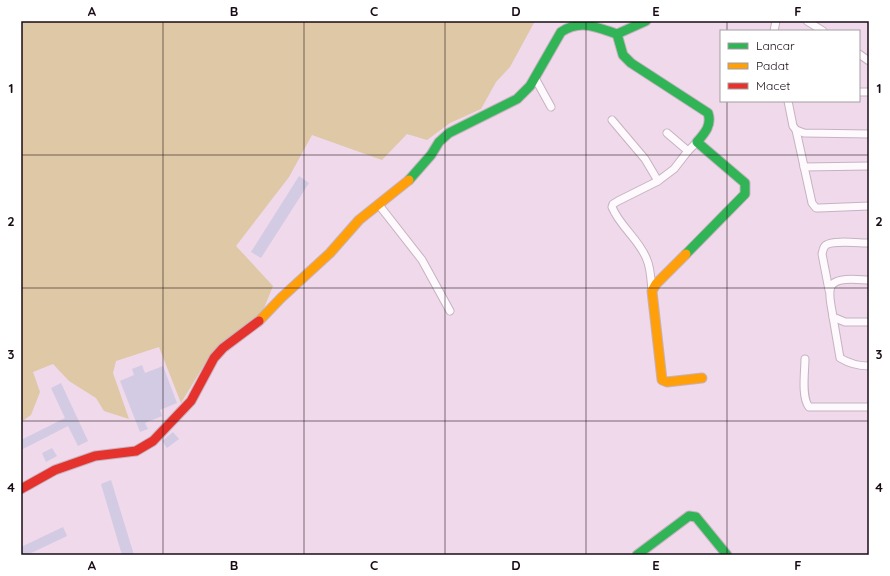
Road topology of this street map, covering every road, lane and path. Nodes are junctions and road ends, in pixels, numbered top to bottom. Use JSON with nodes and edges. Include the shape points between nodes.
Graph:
{"nodes":[{"id":1,"x":646,"y":21,"type":"edge"},
{"id":2,"x":807,"y":21,"type":"edge"},
{"id":3,"x":821,"y":30,"type":"edge"},
{"id":4,"x":617,"y":34,"type":"junction"},
{"id":5,"x":860,"y":55,"type":"edge"},
{"id":6,"x":869,"y":60,"type":"edge"},
{"id":7,"x":535,"y":78,"type":"junction"},
{"id":8,"x":788,"y":102,"type":"edge"},
{"id":9,"x":551,"y":107,"type":"dead end"},
{"id":10,"x":612,"y":120,"type":"dead end"},
{"id":11,"x":796,"y":130,"type":"junction"},
{"id":12,"x":667,"y":133,"type":"dead end"},
{"id":13,"x":869,"y":134,"type":"edge"},
{"id":14,"x":697,"y":142,"type":"junction"},
{"id":15,"x":688,"y":151,"type":"junction"},
{"id":16,"x":869,"y":166,"type":"edge"},
{"id":17,"x":804,"y":167,"type":"junction"},
{"id":18,"x":658,"y":181,"type":"junction"},
{"id":19,"x":379,"y":205,"type":"junction"},
{"id":20,"x":869,"y":206,"type":"edge"},
{"id":21,"x":869,"y":243,"type":"edge"},
{"id":22,"x":869,"y":280,"type":"edge"},
{"id":23,"x":829,"y":290,"type":"junction"},
{"id":24,"x":652,"y":291,"type":"junction"},
{"id":25,"x":450,"y":311,"type":"dead end"},
{"id":26,"x":833,"y":317,"type":"junction"},
{"id":27,"x":869,"y":322,"type":"edge"},
{"id":28,"x":805,"y":358,"type":"dead end"},
{"id":29,"x":869,"y":366,"type":"edge"},
{"id":30,"x":702,"y":378,"type":"dead end"},
{"id":31,"x":869,"y":407,"type":"edge"},
{"id":32,"x":21,"y":489,"type":"edge"},
{"id":33,"x":637,"y":555,"type":"edge"},
{"id":34,"x":727,"y":555,"type":"edge"}],
"edges":[{"from":1,"to":4,"type":"street"},
{"from":2,"to":3,"type":"street"},
{"from":4,"to":7,"type":"street","via":[[587,24],[568,26],[561,32]]},
{"from":4,"to":14,"type":"street","via":[[623,54],[631,63],[708,113],[710,124]]},
{"from":5,"to":6,"type":"street"},
{"from":7,"to":9,"type":"street"},
{"from":7,"to":19,"type":"street","via":[[518,99],[449,133],[408,180]]},
{"from":8,"to":11,"type":"street"},
{"from":10,"to":18,"type":"street","via":[[645,159]]},
{"from":11,"to":13,"type":"street","via":[[804,133]]},
{"from":11,"to":17,"type":"street"},
{"from":12,"to":15,"type":"street"},
{"from":14,"to":15,"type":"street"},
{"from":14,"to":24,"type":"street","via":[[745,183],[745,194]]},
{"from":15,"to":18,"type":"street","via":[[674,169]]},
{"from":16,"to":17,"type":"street"},
{"from":17,"to":20,"type":"street","via":[[812,203],[816,208]]},
{"from":18,"to":24,"type":"street","via":[[618,201],[612,207],[648,261]]},
{"from":19,"to":25,"type":"street","via":[[422,260]]},
{"from":19,"to":32,"type":"street","via":[[359,220],[330,253],[256,324],[223,348],[214,358],[191,401],[153,441],[136,451],[95,456],[55,470]]},
{"from":21,"to":23,"type":"street","via":[[825,245],[822,254]]},
{"from":22,"to":23,"type":"street","via":[[838,280]]},
{"from":23,"to":26,"type":"street"},
{"from":24,"to":30,"type":"street","via":[[662,380],[667,382]]},
{"from":26,"to":27,"type":"street","via":[[845,322]]},
{"from":26,"to":29,"type":"street","via":[[840,358],[858,366]]},
{"from":28,"to":31,"type":"street","via":[[805,396],[809,406]]},
{"from":33,"to":34,"type":"street","via":[[689,516],[693,516]]}]}
